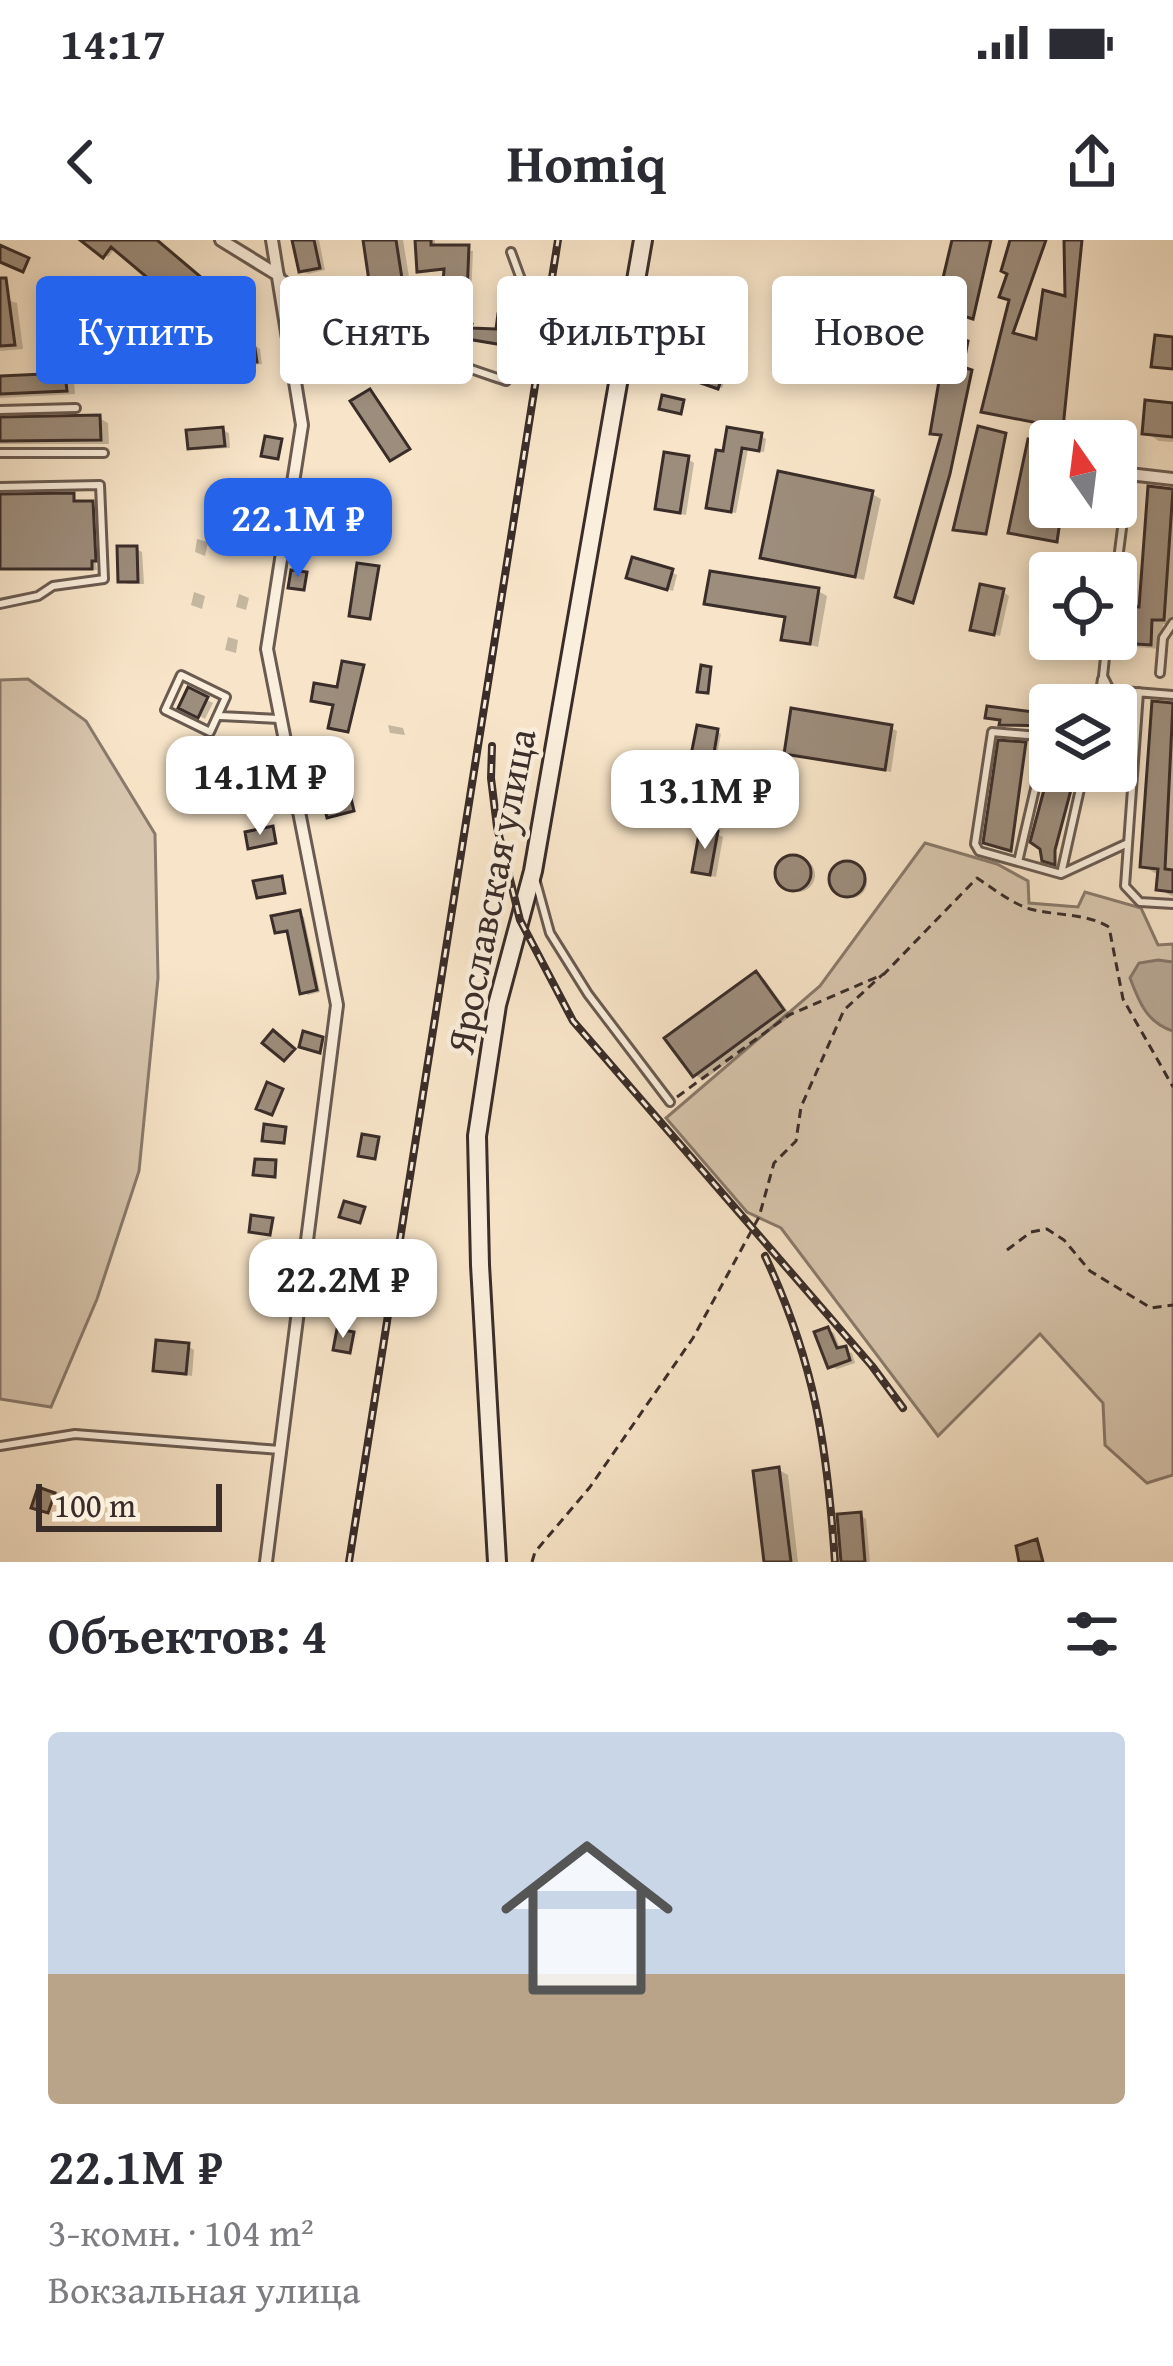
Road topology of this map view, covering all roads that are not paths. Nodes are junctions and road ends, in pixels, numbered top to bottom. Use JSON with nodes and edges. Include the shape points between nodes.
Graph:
{"nodes":[{"id":1,"x":221,"y":240,"type":"edge"},
{"id":2,"x":272,"y":240,"type":"edge"},
{"id":3,"x":643,"y":240,"type":"edge"},
{"id":4,"x":511,"y":252,"type":"dead end"},
{"id":5,"x":278,"y":275,"type":"junction"},
{"id":6,"x":76,"y":408,"type":"dead end"},
{"id":7,"x":0,"y":410,"type":"edge"},
{"id":8,"x":0,"y":453,"type":"edge"},
{"id":9,"x":104,"y":453,"type":"dead end"},
{"id":10,"x":1137,"y":475,"type":"edge"},
{"id":11,"x":1173,"y":479,"type":"edge"},
{"id":12,"x":0,"y":487,"type":"edge"},
{"id":13,"x":0,"y":604,"type":"edge"},
{"id":14,"x":1173,"y":623,"type":"edge"},
{"id":15,"x":1105,"y":660,"type":"edge"},
{"id":16,"x":1160,"y":673,"type":"dead end"},
{"id":17,"x":1102,"y":676,"type":"junction"},
{"id":18,"x":1101,"y":684,"type":"edge"},
{"id":19,"x":1139,"y":692,"type":"junction"},
{"id":20,"x":1173,"y":695,"type":"edge"},
{"id":21,"x":220,"y":716,"type":"junction"},
{"id":22,"x":279,"y":719,"type":"junction"},
{"id":23,"x":1029,"y":733,"type":"edge"},
{"id":24,"x":1035,"y":792,"type":"edge"},
{"id":25,"x":1079,"y":792,"type":"edge"},
{"id":26,"x":1128,"y":843,"type":"junction"},
{"id":27,"x":1018,"y":862,"type":"junction"},
{"id":28,"x":533,"y":871,"type":"junction"},
{"id":29,"x":1060,"y":874,"type":"junction"},
{"id":30,"x":1173,"y":904,"type":"edge"},
{"id":31,"x":670,"y":1102,"type":"road end"},
{"id":32,"x":0,"y":1445,"type":"edge"},
{"id":33,"x":280,"y":1450,"type":"junction"},
{"id":34,"x":266,"y":1562,"type":"edge"},
{"id":35,"x":496,"y":1562,"type":"edge"}],
"edges":[{"from":1,"to":5,"type":"street"},
{"from":2,"to":5,"type":"street"},
{"from":3,"to":28,"type":"main road","name":"Ярославская улица"},
{"from":4,"to":5,"type":"lane","via":[[529,301],[520,364],[506,381],[314,304]]},
{"from":5,"to":22,"type":"street","via":[[302,424],[266,649]]},
{"from":6,"to":7,"type":"lane"},
{"from":8,"to":9,"type":"lane"},
{"from":10,"to":11,"type":"street"},
{"from":12,"to":13,"type":"lane","via":[[100,484],[104,579]]},
{"from":14,"to":16,"type":"lane","via":[[1162,638]]},
{"from":15,"to":17,"type":"lane"},
{"from":17,"to":18,"type":"lane"},
{"from":17,"to":19,"type":"lane","via":[[1110,690]]},
{"from":19,"to":20,"type":"lane"},
{"from":19,"to":26,"type":"lane"},
{"from":21,"to":21,"type":"lane","via":[[210,732],[167,713],[178,679],[223,693]]},
{"from":21,"to":22,"type":"lane"},
{"from":22,"to":33,"type":"street","via":[[337,1005]]},
{"from":23,"to":27,"type":"lane","via":[[990,734],[976,848]]},
{"from":24,"to":27,"type":"lane"},
{"from":25,"to":29,"type":"lane"},
{"from":26,"to":29,"type":"lane"},
{"from":26,"to":30,"type":"lane","via":[[1129,893],[1140,902]]},
{"from":27,"to":29,"type":"lane"},
{"from":28,"to":31,"type":"lane","via":[[550,933]]},
{"from":28,"to":35,"type":"main road","name":"Ярославская улица","via":[[497,1005],[477,1136]]},
{"from":32,"to":33,"type":"lane","via":[[75,1433]]},
{"from":33,"to":34,"type":"street"}]}
